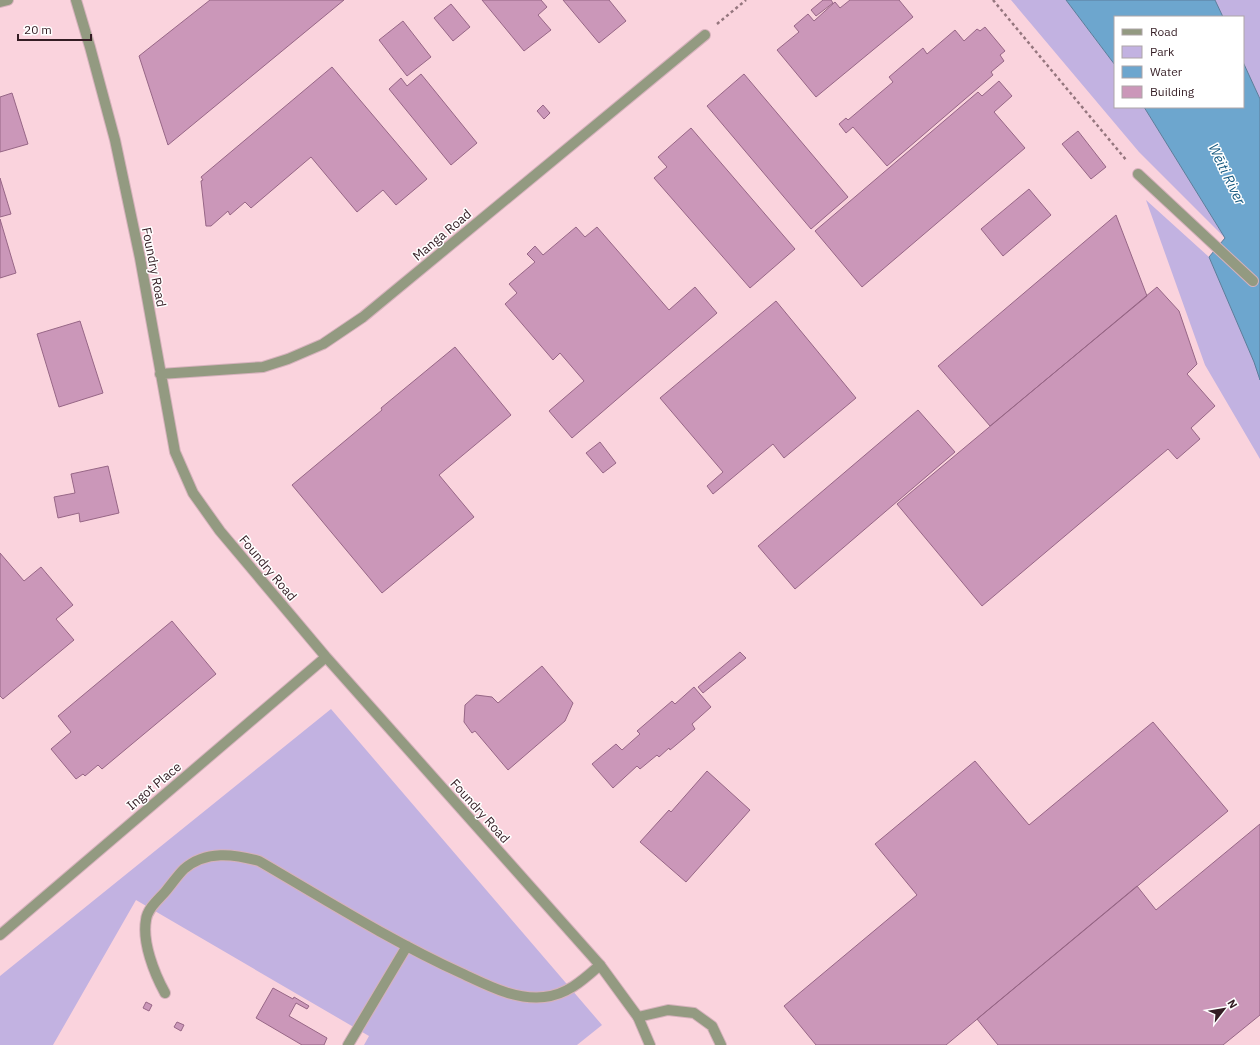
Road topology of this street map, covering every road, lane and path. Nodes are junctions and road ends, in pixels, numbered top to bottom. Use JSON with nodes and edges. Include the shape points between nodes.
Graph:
{"nodes":[{"id":1,"x":8,"y":0,"type":"edge"},
{"id":2,"x":76,"y":0,"type":"edge"},
{"id":3,"x":746,"y":0,"type":"edge"},
{"id":4,"x":993,"y":0,"type":"edge"},
{"id":5,"x":0,"y":2,"type":"edge"},
{"id":6,"x":705,"y":35,"type":"joint"},
{"id":7,"x":1138,"y":174,"type":"joint"},
{"id":8,"x":1253,"y":281,"type":"dead end"},
{"id":9,"x":160,"y":374,"type":"junction"},
{"id":10,"x":326,"y":658,"type":"junction"},
{"id":11,"x":0,"y":935,"type":"edge"},
{"id":12,"x":407,"y":946,"type":"junction"},
{"id":13,"x":600,"y":965,"type":"junction"},
{"id":14,"x":165,"y":992,"type":"dead end"},
{"id":15,"x":638,"y":1018,"type":"junction"},
{"id":16,"x":348,"y":1045,"type":"edge"},
{"id":17,"x":650,"y":1045,"type":"edge"},
{"id":18,"x":721,"y":1045,"type":"edge"}],
"edges":[{"from":1,"to":5,"type":"street"},
{"from":2,"to":9,"type":"street","name":"Foundry Road","via":[[114,140],[140,258]]},
{"from":3,"to":6,"type":"path"},
{"from":4,"to":7,"type":"path"},
{"from":6,"to":9,"type":"street","name":"Manga Road","via":[[363,317],[323,344],[263,367]]},
{"from":7,"to":8,"type":"street"},
{"from":9,"to":10,"type":"street","name":"Foundry Road","via":[[175,452],[193,493],[220,531]]},
{"from":10,"to":11,"type":"street","name":"Ingot Place"},
{"from":10,"to":13,"type":"street","name":"Foundry Road"},
{"from":12,"to":13,"type":"street","via":[[495,988],[531,997],[552,996],[569,990]]},
{"from":12,"to":14,"type":"street","via":[[260,861],[234,855],[214,855],[183,870],[146,918],[148,949]]},
{"from":12,"to":16,"type":"street"},
{"from":13,"to":15,"type":"street","name":"Foundry Road"},
{"from":15,"to":17,"type":"street","name":"Foundry Road"},
{"from":15,"to":18,"type":"street","via":[[668,1010],[694,1013],[712,1026]]}]}
